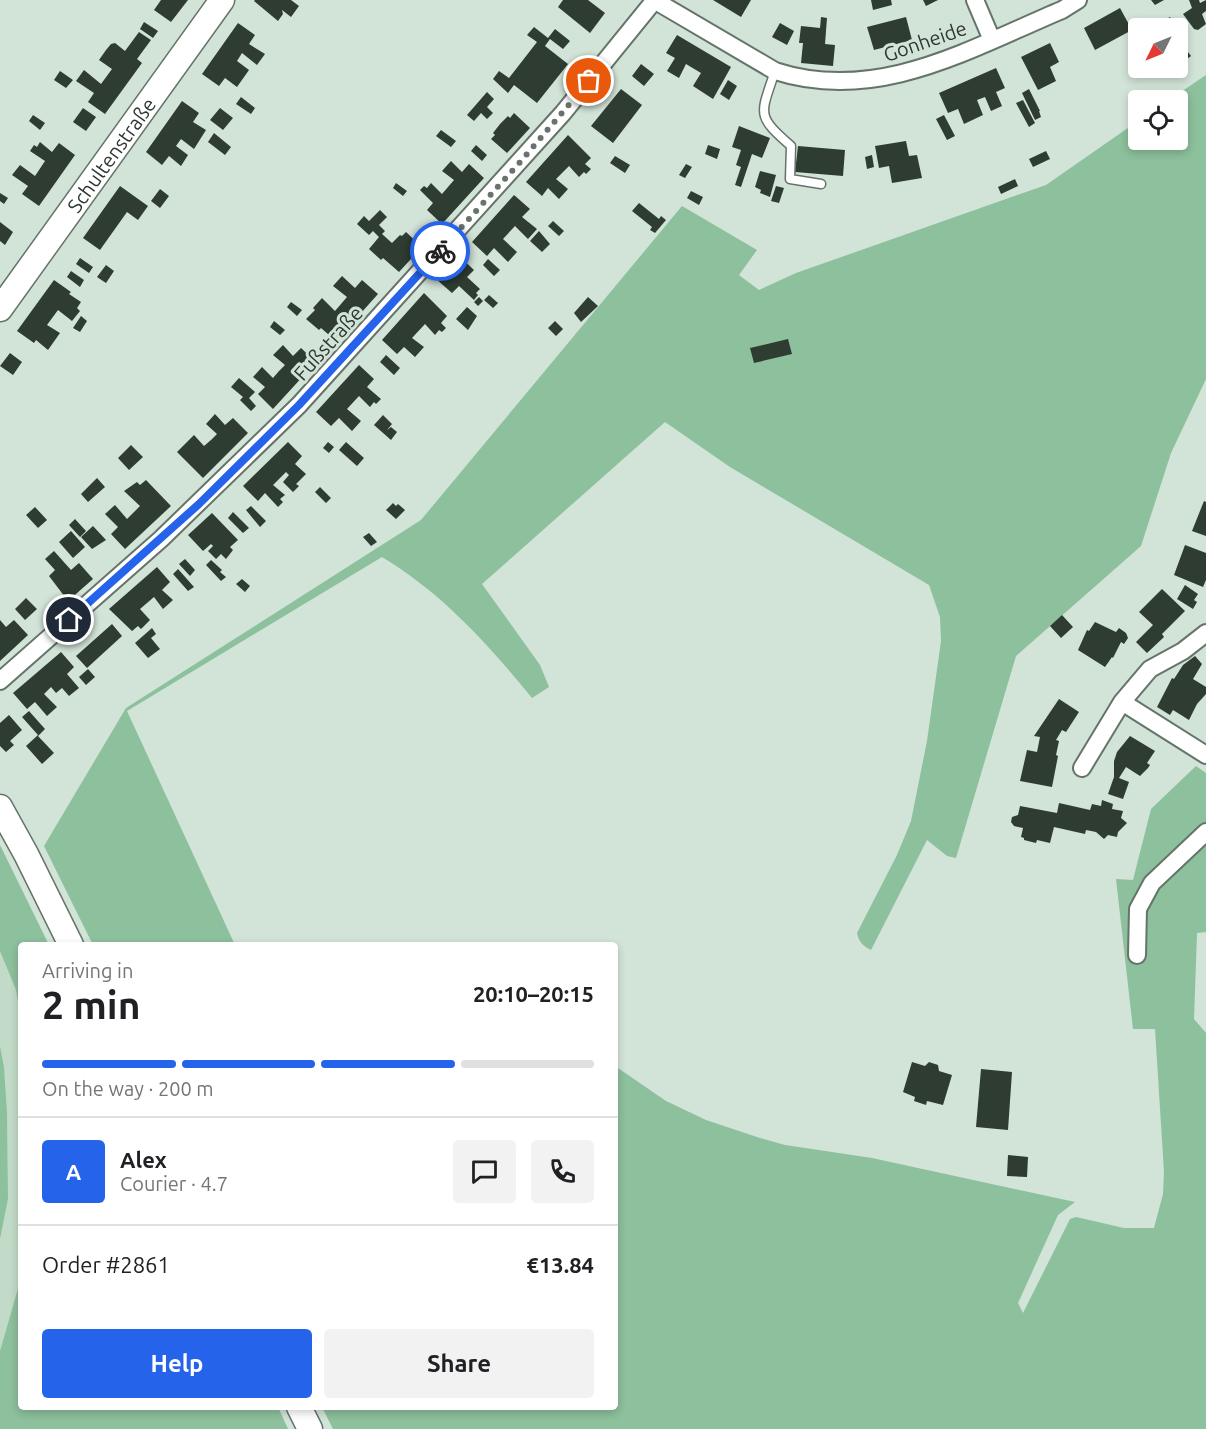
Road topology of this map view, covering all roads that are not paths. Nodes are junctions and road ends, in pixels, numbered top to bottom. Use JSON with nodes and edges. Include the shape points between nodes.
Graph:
{"nodes":[{"id":1,"x":222,"y":0,"type":"edge"},
{"id":2,"x":654,"y":0,"type":"edge"},
{"id":3,"x":975,"y":0,"type":"edge"},
{"id":4,"x":1078,"y":0,"type":"edge"},
{"id":5,"x":986,"y":42,"type":"junction"},
{"id":6,"x":775,"y":71,"type":"junction"},
{"id":7,"x":821,"y":184,"type":"dead end"},
{"id":8,"x":0,"y":309,"type":"edge"},
{"id":9,"x":1206,"y":633,"type":"edge"},
{"id":10,"x":0,"y":681,"type":"edge"},
{"id":11,"x":1122,"y":702,"type":"junction"},
{"id":12,"x":1206,"y":755,"type":"edge"},
{"id":13,"x":1082,"y":768,"type":"dead end"},
{"id":14,"x":0,"y":807,"type":"edge"},
{"id":15,"x":1206,"y":831,"type":"edge"},
{"id":16,"x":70,"y":942,"type":"edge"},
{"id":17,"x":1137,"y":955,"type":"dead end"},
{"id":18,"x":300,"y":1410,"type":"edge"},
{"id":19,"x":310,"y":1429,"type":"edge"}],
"edges":[{"from":1,"to":8,"type":"main road","name":"Schultenstraße"},
{"from":2,"to":6,"type":"street","name":"Gonheide"},
{"from":2,"to":10,"type":"street","name":"Fußstraße","via":[[556,122],[299,405],[161,539]]},
{"from":3,"to":5,"type":"street"},
{"from":4,"to":5,"type":"street","name":"Gonheide"},
{"from":5,"to":6,"type":"street","name":"Gonheide","via":[[930,66],[885,78],[829,83]]},
{"from":6,"to":7,"type":"lane","via":[[765,102],[767,124],[791,146],[790,178]]},
{"from":9,"to":11,"type":"street","via":[[1150,669]]},
{"from":11,"to":12,"type":"street"},
{"from":11,"to":13,"type":"street"},
{"from":14,"to":16,"type":"main road"},
{"from":15,"to":17,"type":"street","via":[[1152,883],[1138,909]]},
{"from":18,"to":19,"type":"main road"}]}
